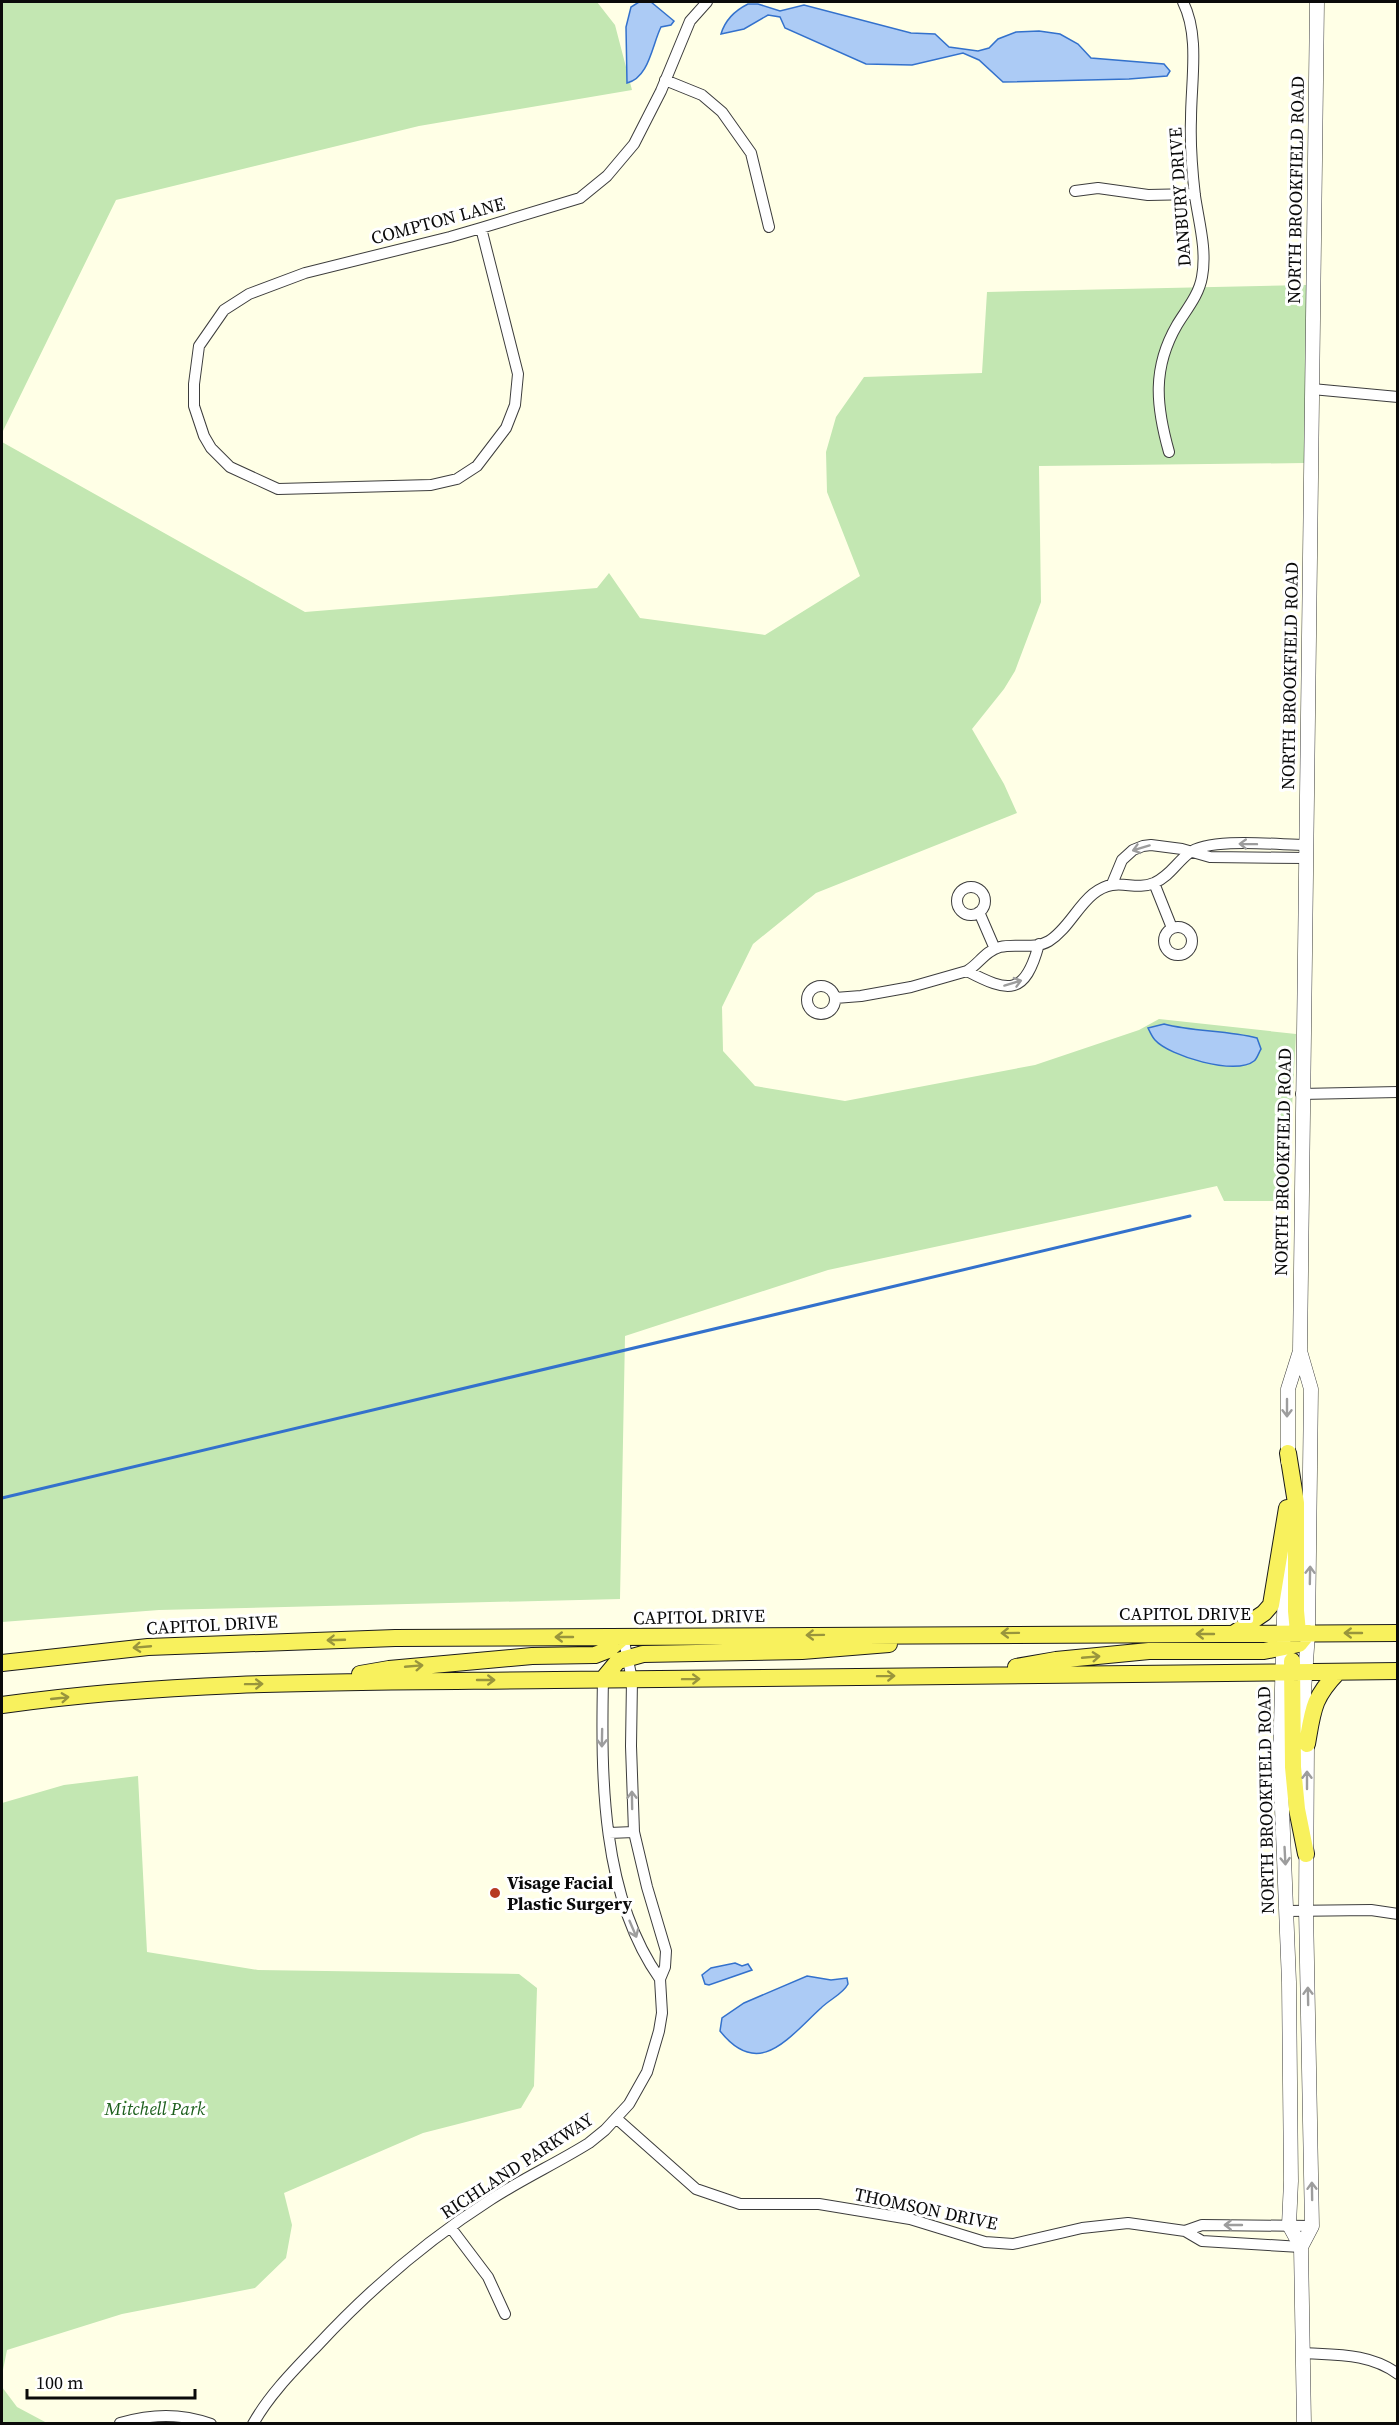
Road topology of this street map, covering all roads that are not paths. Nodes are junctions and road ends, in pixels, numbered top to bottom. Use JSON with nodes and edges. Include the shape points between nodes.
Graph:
{"nodes":[{"id":1,"x":707,"y":2,"type":"edge"},
{"id":2,"x":1183,"y":2,"type":"edge"},
{"id":3,"x":1317,"y":2,"type":"edge"},
{"id":4,"x":665,"y":80,"type":"junction"},
{"id":5,"x":1075,"y":191,"type":"dead end"},
{"id":6,"x":1195,"y":194,"type":"junction"},
{"id":7,"x":769,"y":227,"type":"dead end"},
{"id":8,"x":481,"y":228,"type":"junction"},
{"id":9,"x":1312,"y":389,"type":"junction"},
{"id":10,"x":1398,"y":397,"type":"edge"},
{"id":11,"x":1169,"y":452,"type":"dead end"},
{"id":12,"x":1306,"y":851,"type":"junction"},
{"id":13,"x":1190,"y":853,"type":"junction"},
{"id":14,"x":1154,"y":883,"type":"junction"},
{"id":15,"x":1112,"y":884,"type":"junction"},
{"id":16,"x":979,"y":912,"type":"dead end"},
{"id":17,"x":1172,"y":928,"type":"dead end"},
{"id":18,"x":1039,"y":944,"type":"junction"},
{"id":19,"x":995,"y":949,"type":"junction"},
{"id":20,"x":967,"y":971,"type":"junction"},
{"id":21,"x":835,"y":998,"type":"dead end"},
{"id":22,"x":1398,"y":1092,"type":"edge"},
{"id":23,"x":1301,"y":1094,"type":"junction"},
{"id":24,"x":1300,"y":1351,"type":"junction"},
{"id":25,"x":1288,"y":1453,"type":"junction"},
{"id":26,"x":1287,"y":1508,"type":"junction"},
{"id":27,"x":1398,"y":1633,"type":"edge"},
{"id":28,"x":980,"y":1634,"type":"junction"},
{"id":29,"x":1233,"y":1634,"type":"junction"},
{"id":30,"x":623,"y":1637,"type":"junction"},
{"id":31,"x":1294,"y":1640,"type":"junction"},
{"id":32,"x":628,"y":1657,"type":"junction"},
{"id":33,"x":2,"y":1663,"type":"edge"},
{"id":34,"x":1398,"y":1671,"type":"edge"},
{"id":35,"x":1293,"y":1672,"type":"junction"},
{"id":36,"x":1338,"y":1672,"type":"junction"},
{"id":37,"x":971,"y":1675,"type":"junction"},
{"id":38,"x":603,"y":1679,"type":"junction"},
{"id":39,"x":632,"y":1679,"type":"junction"},
{"id":40,"x":315,"y":1683,"type":"junction"},
{"id":41,"x":2,"y":1705,"type":"edge"},
{"id":42,"x":1307,"y":1744,"type":"junction"},
{"id":43,"x":634,"y":1832,"type":"junction"},
{"id":44,"x":609,"y":1833,"type":"junction"},
{"id":45,"x":1306,"y":1854,"type":"junction"},
{"id":46,"x":1306,"y":1909,"type":"junction"},
{"id":47,"x":1286,"y":1911,"type":"junction"},
{"id":48,"x":1398,"y":1914,"type":"edge"},
{"id":49,"x":660,"y":1978,"type":"junction"},
{"id":50,"x":616,"y":2118,"type":"junction"},
{"id":51,"x":1289,"y":2225,"type":"junction"},
{"id":52,"x":1312,"y":2226,"type":"junction"},
{"id":53,"x":451,"y":2228,"type":"junction"},
{"id":54,"x":1185,"y":2231,"type":"junction"},
{"id":55,"x":1301,"y":2247,"type":"junction"},
{"id":56,"x":506,"y":2314,"type":"dead end"},
{"id":57,"x":1303,"y":2353,"type":"junction"},
{"id":58,"x":1398,"y":2374,"type":"edge"},
{"id":59,"x":120,"y":2423,"type":"edge"},
{"id":60,"x":212,"y":2424,"type":"edge"},
{"id":61,"x":254,"y":2424,"type":"edge"},
{"id":62,"x":1304,"y":2424,"type":"edge"}],
"edges":[{"from":1,"to":4,"type":"street","name":"COMPTON LANE","via":[[690,21]]},
{"from":2,"to":6,"type":"street","name":"DANBURY DRIVE","via":[[1192,31]]},
{"from":3,"to":9,"type":"street","name":"NORTH BROOKFIELD ROAD"},
{"from":4,"to":7,"type":"street","via":[[702,95],[722,111],[752,153]]},
{"from":4,"to":8,"type":"street","name":"COMPTON LANE","via":[[634,144],[607,176],[580,198]]},
{"from":5,"to":6,"type":"street","via":[[1098,188],[1148,195]]},
{"from":6,"to":11,"type":"street","name":"DANBURY DRIVE","via":[[1204,255],[1202,279],[1170,336],[1158,380],[1158,405]]},
{"from":8,"to":8,"type":"street","name":"COMPTON LANE","via":[[305,273],[249,294],[224,310],[199,346],[194,384],[194,406],[212,448],[230,467],[278,489],[431,485],[458,479],[477,466],[506,428],[515,405],[518,374]]},
{"from":9,"to":10,"type":"street"},
{"from":9,"to":12,"type":"street","name":"NORTH BROOKFIELD ROAD"},
{"from":12,"to":13,"type":"street","via":[[1210,857]]},
{"from":12,"to":23,"type":"street","name":"NORTH BROOKFIELD ROAD"},
{"from":13,"to":14,"type":"street"},
{"from":13,"to":15,"type":"street","one_way":true,"via":[[1151,844],[1143,846],[1122,860]]},
{"from":14,"to":15,"type":"street"},
{"from":14,"to":17,"type":"street"},
{"from":15,"to":18,"type":"street","via":[[1093,894],[1054,937]]},
{"from":16,"to":19,"type":"street"},
{"from":18,"to":19,"type":"street"},
{"from":20,"to":18,"type":"street","one_way":true,"via":[[996,986],[1018,984],[1034,963]]},
{"from":19,"to":20,"type":"street"},
{"from":20,"to":21,"type":"street","via":[[911,987]]},
{"from":22,"to":23,"type":"street"},
{"from":23,"to":24,"type":"street","name":"NORTH BROOKFIELD ROAD"},
{"from":24,"to":25,"type":"street","name":"NORTH BROOKFIELD ROAD","one_way":true,"via":[[1288,1389]]},
{"from":31,"to":24,"type":"street","name":"NORTH BROOKFIELD ROAD","one_way":true,"via":[[1311,1389]]},
{"from":25,"to":26,"type":"street","name":"NORTH BROOKFIELD ROAD"},
{"from":25,"to":31,"type":"main road","via":[[1296,1503]]},
{"from":26,"to":29,"type":"main road","via":[[1271,1605]]},
{"from":26,"to":31,"type":"street","name":"NORTH BROOKFIELD ROAD"},
{"from":27,"to":31,"type":"main road","name":"CAPITOL DRIVE","one_way":true},
{"from":29,"to":28,"type":"main road","name":"CAPITOL DRIVE","one_way":true},
{"from":28,"to":30,"type":"main road","name":"CAPITOL DRIVE","one_way":true},
{"from":28,"to":32,"type":"main road","via":[[842,1649]]},
{"from":29,"to":31,"type":"main road","name":"CAPITOL DRIVE"},
{"from":30,"to":32,"type":"street","name":"RICHLAND PARKWAY"},
{"from":30,"to":33,"type":"main road","name":"CAPITOL DRIVE","one_way":true,"via":[[194,1644]]},
{"from":30,"to":38,"type":"street","name":"RICHLAND PARKWAY"},
{"from":40,"to":30,"type":"main road","one_way":true,"via":[[389,1669],[532,1656],[595,1655]]},
{"from":31,"to":35,"type":"main road"},
{"from":37,"to":31,"type":"main road","one_way":true,"via":[[1056,1660],[1149,1652],[1264,1652]]},
{"from":32,"to":38,"type":"main road","via":[[612,1666]]},
{"from":32,"to":39,"type":"street","name":"RICHLAND PARKWAY"},
{"from":34,"to":36,"type":"main road"},
{"from":35,"to":36,"type":"main road"},
{"from":35,"to":37,"type":"main road"},
{"from":35,"to":42,"type":"street"},
{"from":35,"to":45,"type":"main road","via":[[1293,1767]]},
{"from":35,"to":47,"type":"street","name":"NORTH BROOKFIELD ROAD","one_way":true,"via":[[1280,1759]]},
{"from":36,"to":42,"type":"main road","via":[[1319,1692]]},
{"from":39,"to":37,"type":"main road","one_way":true},
{"from":38,"to":39,"type":"main road"},
{"from":40,"to":38,"type":"main road","one_way":true},
{"from":38,"to":44,"type":"street","name":"RICHLAND PARKWAY","one_way":true,"via":[[601,1747]]},
{"from":43,"to":39,"type":"street","name":"RICHLAND PARKWAY","one_way":true},
{"from":41,"to":40,"type":"main road","one_way":true,"via":[[149,1690]]},
{"from":45,"to":42,"type":"street","one_way":true},
{"from":43,"to":44,"type":"street"},
{"from":43,"to":49,"type":"street","name":"RICHLAND PARKWAY","via":[[666,1951],[666,1967]]},
{"from":44,"to":49,"type":"street","name":"RICHLAND PARKWAY","one_way":true,"via":[[616,1878],[628,1917]]},
{"from":45,"to":46,"type":"street"},
{"from":46,"to":47,"type":"street"},
{"from":46,"to":48,"type":"street","via":[[1386,1910]]},
{"from":52,"to":46,"type":"street","one_way":true},
{"from":47,"to":51,"type":"street","name":"NORTH BROOKFIELD ROAD"},
{"from":49,"to":50,"type":"street","name":"RICHLAND PARKWAY","via":[[662,2013],[654,2052],[639,2087]]},
{"from":50,"to":53,"type":"street","name":"RICHLAND PARKWAY","via":[[587,2144],[491,2199]]},
{"from":50,"to":54,"type":"street","name":"THOMSON DRIVE","via":[[696,2189],[740,2204],[819,2204],[910,2219],[985,2242],[1013,2244],[1082,2228],[1128,2223]]},
{"from":51,"to":52,"type":"street","name":"THOMSON DRIVE"},
{"from":51,"to":54,"type":"street","name":"THOMSON DRIVE","one_way":true,"via":[[1202,2225]]},
{"from":51,"to":55,"type":"street"},
{"from":52,"to":55,"type":"street"},
{"from":53,"to":56,"type":"street","via":[[488,2277]]},
{"from":53,"to":61,"type":"street","name":"RICHLAND PARKWAY","via":[[392,2273],[337,2324],[272,2397]]},
{"from":54,"to":55,"type":"street","name":"THOMSON DRIVE","via":[[1202,2241]]},
{"from":55,"to":57,"type":"street"},
{"from":57,"to":58,"type":"street","via":[[1368,2359]]},
{"from":57,"to":62,"type":"street"},
{"from":59,"to":60,"type":"street","via":[[169,2415]]}]}
